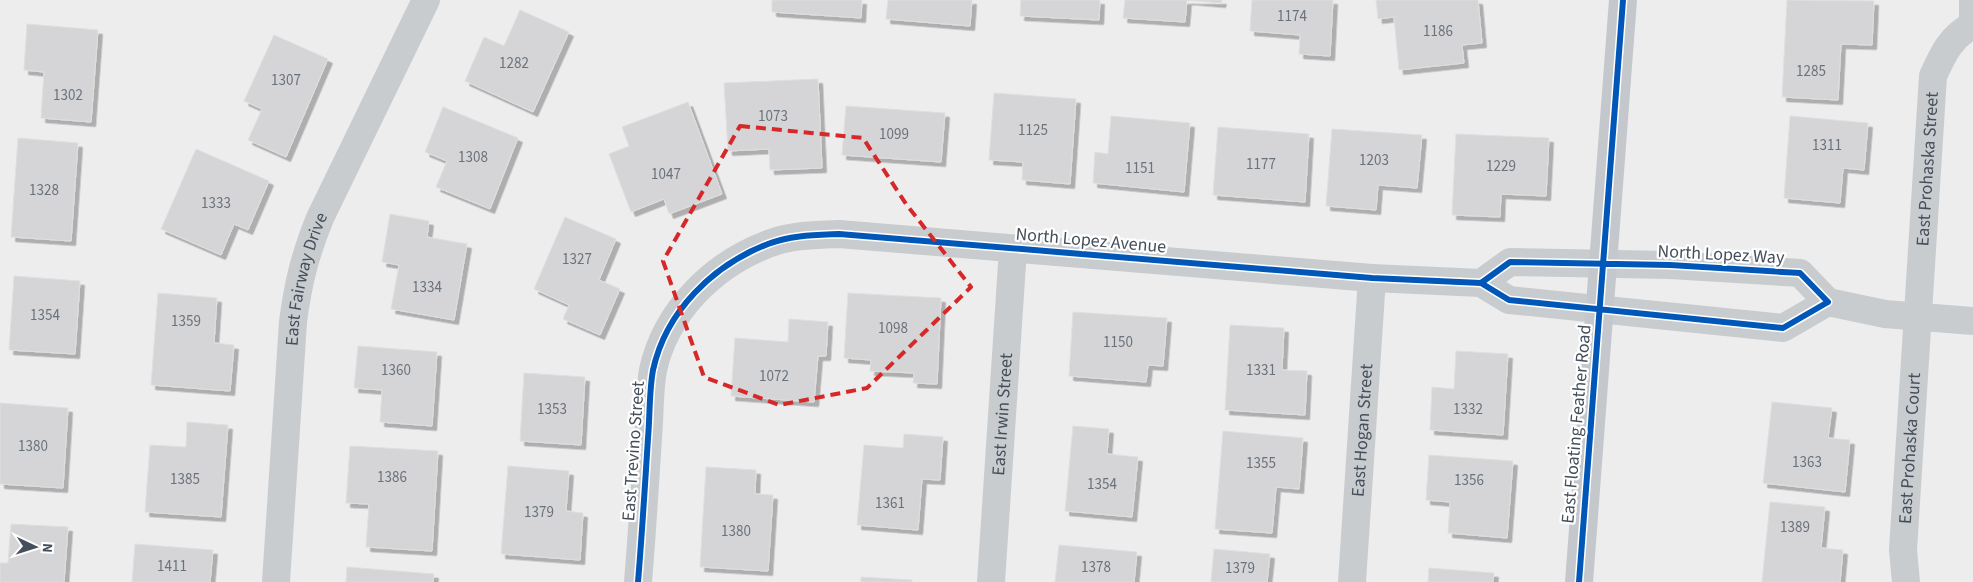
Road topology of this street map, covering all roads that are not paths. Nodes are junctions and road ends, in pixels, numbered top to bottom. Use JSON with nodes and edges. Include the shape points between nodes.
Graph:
{"nodes":[{"id":1,"x":426,"y":0,"type":"edge"},
{"id":2,"x":1623,"y":0,"type":"edge"},
{"id":3,"x":1973,"y":0,"type":"edge"},
{"id":4,"x":1969,"y":27,"type":"edge"},
{"id":5,"x":1013,"y":249,"type":"junction"},
{"id":6,"x":1604,"y":264,"type":"junction"},
{"id":7,"x":1372,"y":278,"type":"junction"},
{"id":8,"x":708,"y":279,"type":"joint"},
{"id":9,"x":1481,"y":283,"type":"junction"},
{"id":10,"x":1828,"y":302,"type":"junction"},
{"id":11,"x":1600,"y":309,"type":"junction"},
{"id":12,"x":1917,"y":316,"type":"junction"},
{"id":13,"x":1973,"y":320,"type":"edge"},
{"id":14,"x":276,"y":582,"type":"edge"},
{"id":15,"x":638,"y":582,"type":"edge"},
{"id":16,"x":991,"y":582,"type":"edge"},
{"id":17,"x":1352,"y":582,"type":"edge"},
{"id":18,"x":1579,"y":582,"type":"edge"},
{"id":19,"x":1906,"y":582,"type":"edge"}],
"edges":[{"from":1,"to":14,"type":"street","name":"East Fairway Drive","via":[[320,218],[298,285]]},
{"from":2,"to":6,"type":"main road","name":"East Floating Feather Road"},
{"from":3,"to":4,"type":"street"},
{"from":4,"to":12,"type":"street","name":"East Prohaska Street","via":[[1944,50],[1933,76]]},
{"from":5,"to":7,"type":"street","name":"North Lopez Avenue"},
{"from":5,"to":8,"type":"street","name":"North Lopez Avenue","via":[[839,234],[803,236],[769,243],[736,258]]},
{"from":5,"to":16,"type":"street","name":"East Irwin Street"},
{"from":6,"to":9,"type":"street","via":[[1510,262]]},
{"from":6,"to":10,"type":"street","name":"North Lopez Way","via":[[1800,273]]},
{"from":6,"to":11,"type":"main road","name":"East Floating Feather Road"},
{"from":7,"to":9,"type":"street","name":"North Lopez Avenue"},
{"from":7,"to":17,"type":"street","name":"East Hogan Street"},
{"from":8,"to":15,"type":"street","name":"East Trevino Street","via":[[683,306],[665,336],[653,371]]},
{"from":9,"to":11,"type":"street","name":"North Lopez Avenue","via":[[1509,300]]},
{"from":10,"to":11,"type":"street","via":[[1784,328]]},
{"from":10,"to":12,"type":"street","via":[[1884,314]]},
{"from":11,"to":18,"type":"main road","name":"East Floating Feather Road"},
{"from":12,"to":13,"type":"street"},
{"from":12,"to":19,"type":"street","name":"East Prohaska Court","via":[[1903,550]]}]}
